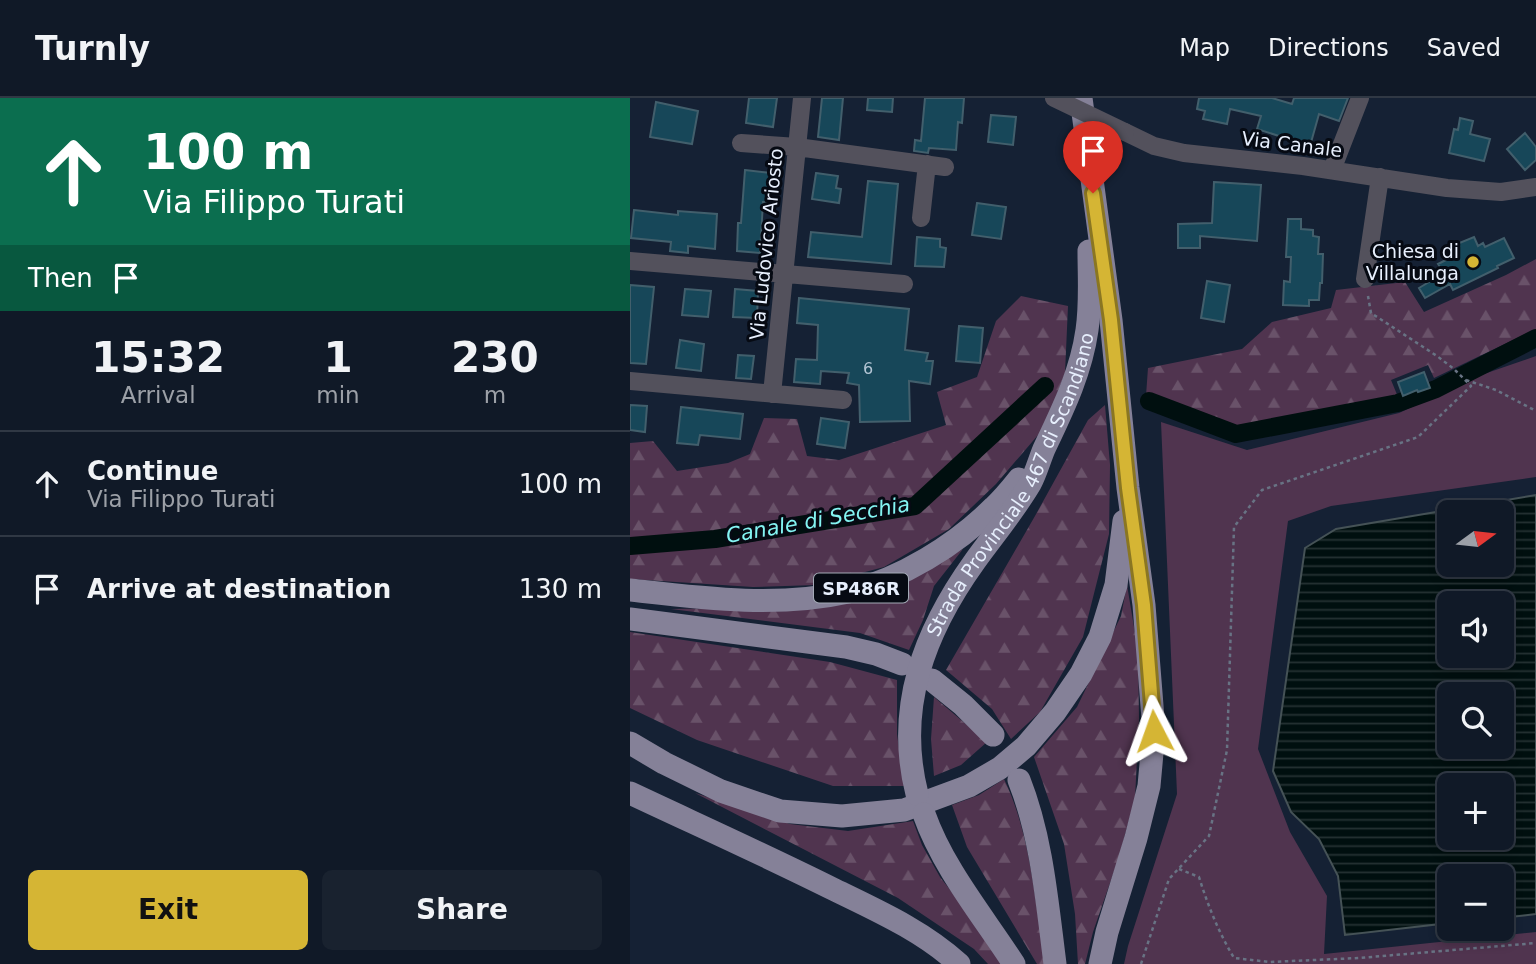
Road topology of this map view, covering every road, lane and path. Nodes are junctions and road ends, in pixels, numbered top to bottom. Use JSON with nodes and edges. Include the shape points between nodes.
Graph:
{"nodes":[{"id":1,"x":802,"y":98,"type":"edge"},
{"id":2,"x":1054,"y":98,"type":"edge"},
{"id":3,"x":1081,"y":98,"type":"edge"},
{"id":4,"x":1089,"y":98,"type":"edge"},
{"id":5,"x":1360,"y":98,"type":"edge"},
{"id":6,"x":741,"y":143,"type":"dead end"},
{"id":7,"x":797,"y":147,"type":"junction"},
{"id":8,"x":1089,"y":165,"type":"junction"},
{"id":9,"x":1332,"y":170,"type":"junction"},
{"id":10,"x":1380,"y":177,"type":"junction"},
{"id":11,"x":1536,"y":187,"type":"edge"},
{"id":12,"x":921,"y":218,"type":"dead end"},
{"id":13,"x":630,"y":261,"type":"edge"},
{"id":14,"x":785,"y":274,"type":"junction"},
{"id":15,"x":1365,"y":279,"type":"joint"},
{"id":16,"x":904,"y":284,"type":"dead end"},
{"id":17,"x":1463,"y":379,"type":"junction"},
{"id":18,"x":630,"y":381,"type":"edge"},
{"id":19,"x":772,"y":394,"type":"junction"},
{"id":20,"x":843,"y":400,"type":"dead end"},
{"id":21,"x":1536,"y":411,"type":"edge"},
{"id":22,"x":1044,"y":450,"type":"junction"},
{"id":23,"x":1128,"y":488,"type":"junction"},
{"id":24,"x":630,"y":590,"type":"edge"},
{"id":25,"x":630,"y":619,"type":"edge"},
{"id":26,"x":902,"y":664,"type":"dead end"},
{"id":27,"x":932,"y":680,"type":"dead end"},
{"id":28,"x":993,"y":735,"type":"dead end"},
{"id":29,"x":630,"y":743,"type":"edge"},
{"id":30,"x":1020,"y":780,"type":"dead end"},
{"id":31,"x":630,"y":793,"type":"edge"},
{"id":32,"x":1178,"y":869,"type":"junction"},
{"id":33,"x":1536,"y":943,"type":"edge"},
{"id":34,"x":959,"y":964,"type":"edge"},
{"id":35,"x":1014,"y":964,"type":"edge"},
{"id":36,"x":1055,"y":964,"type":"edge"},
{"id":37,"x":1100,"y":964,"type":"edge"},
{"id":38,"x":1141,"y":964,"type":"edge"}],
"edges":[{"from":1,"to":7,"type":"street","name":"Via Ludovico Ariosto"},
{"from":2,"to":9,"type":"street","name":"Via Canale","bridge":true,"via":[[1154,146]]},
{"from":3,"to":8,"type":"main road"},
{"from":4,"to":8,"type":"main road"},
{"from":5,"to":9,"type":"street"},
{"from":6,"to":7,"type":"street"},
{"from":7,"to":12,"type":"street","via":[[936,165]]},
{"from":7,"to":14,"type":"street","name":"Via Ludovico Ariosto"},
{"from":8,"to":22,"type":"main road","name":"Strada Provinciale 467 di Scandiano","via":[[1087,330],[1080,366]]},
{"from":8,"to":23,"type":"main road"},
{"from":9,"to":10,"type":"street","name":"Via Canale"},
{"from":10,"to":11,"type":"street","name":"Via Canale","via":[[1475,191]]},
{"from":10,"to":15,"type":"street"},
{"from":13,"to":14,"type":"street"},
{"from":14,"to":16,"type":"street"},
{"from":14,"to":19,"type":"street","name":"Via Ludovico Ariosto"},
{"from":15,"to":17,"type":"path","via":[[1371,313],[1437,356]]},
{"from":17,"to":21,"type":"path"},
{"from":17,"to":32,"type":"path","via":[[1471,386],[1418,437],[1262,490],[1234,527],[1227,751],[1209,836]]},
{"from":18,"to":19,"type":"street"},
{"from":19,"to":20,"type":"street"},
{"from":22,"to":24,"type":"main road","number":"SP486R","via":[[994,507],[966,530],[906,570],[870,585],[794,599],[742,600]]},
{"from":22,"to":35,"type":"main road","name":"Strada Provinciale 467 di Scandiano","via":[[1018,502],[947,604],[923,655],[909,718],[911,771],[931,834]]},
{"from":23,"to":29,"type":"main road","via":[[1116,586],[1100,637],[1081,674],[1026,746],[970,786],[904,810],[842,816],[780,811],[721,791]]},
{"from":23,"to":37,"type":"main road","via":[[1154,731],[1149,786]]},
{"from":25,"to":26,"type":"main road","via":[[846,647]]},
{"from":27,"to":28,"type":"main road"},
{"from":30,"to":36,"type":"main road","via":[[1040,851]]},
{"from":31,"to":34,"type":"main road","via":[[905,925]]},
{"from":32,"to":33,"type":"path","via":[[1199,877],[1234,958],[1270,962],[1359,958]]},
{"from":32,"to":38,"type":"path","via":[[1169,879]]}]}
